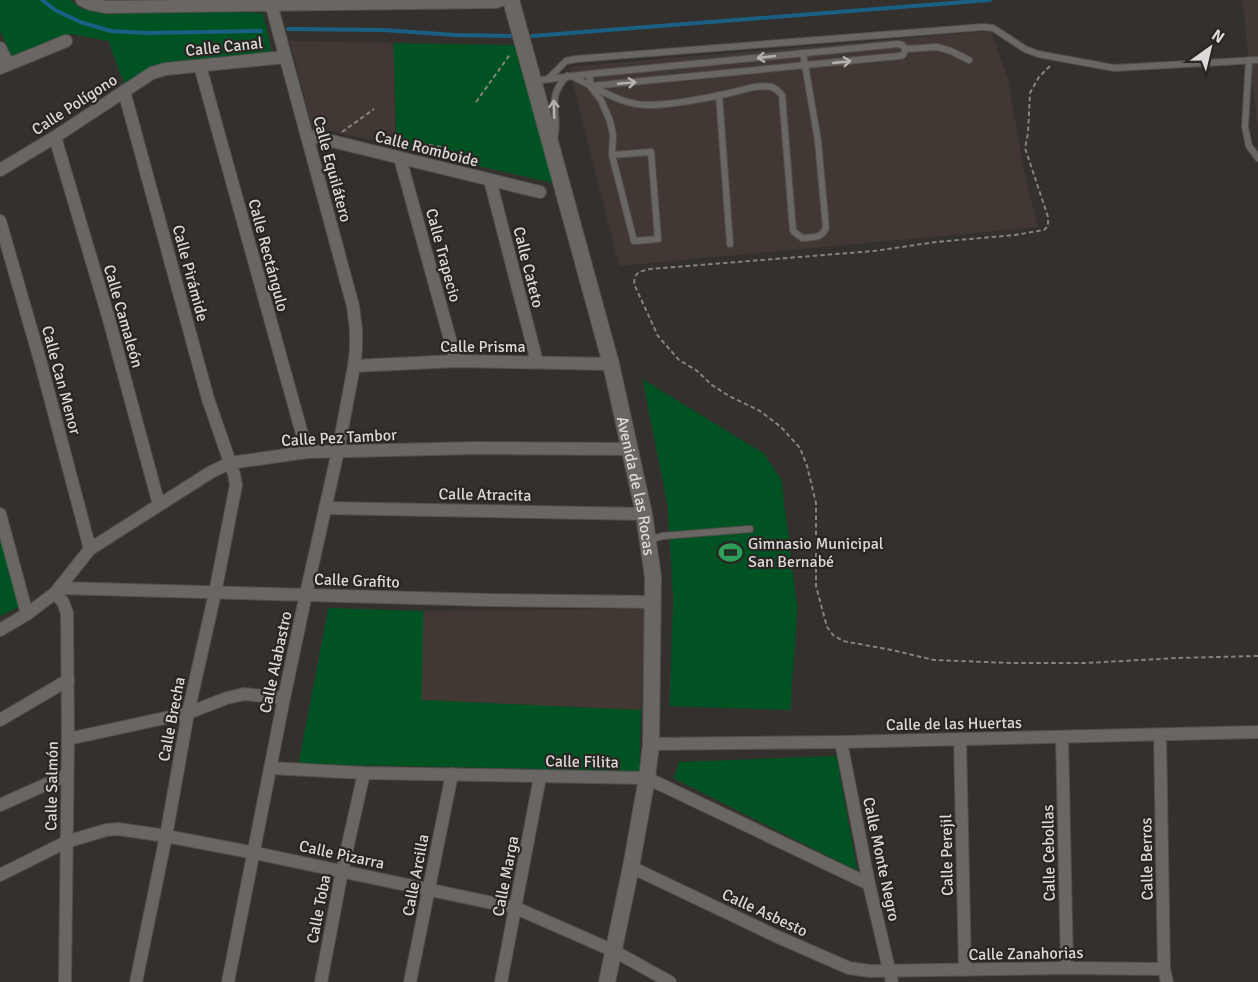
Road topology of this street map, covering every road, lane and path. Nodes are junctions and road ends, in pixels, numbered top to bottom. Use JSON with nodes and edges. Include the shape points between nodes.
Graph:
{"nodes":[{"id":1,"x":82,"y":0,"type":"edge"},
{"id":2,"x":501,"y":0,"type":"edge"},
{"id":3,"x":511,"y":0,"type":"edge"},
{"id":4,"x":271,"y":5,"type":"edge"},
{"id":5,"x":66,"y":41,"type":"dead end"},
{"id":6,"x":524,"y":45,"type":"junction"},
{"id":7,"x":0,"y":48,"type":"edge"},
{"id":8,"x":906,"y":49,"type":"junction"},
{"id":9,"x":803,"y":53,"type":"junction"},
{"id":10,"x":285,"y":57,"type":"junction"},
{"id":11,"x":1060,"y":58,"type":"junction"},
{"id":12,"x":969,"y":60,"type":"dead end"},
{"id":13,"x":1249,"y":60,"type":"junction"},
{"id":14,"x":1258,"y":60,"type":"edge"},
{"id":15,"x":707,"y":63,"type":"junction"},
{"id":16,"x":4,"y":66,"type":"edge"},
{"id":17,"x":200,"y":66,"type":"junction"},
{"id":18,"x":804,"y":66,"type":"junction"},
{"id":19,"x":166,"y":69,"type":"joint"},
{"id":20,"x":589,"y":74,"type":"junction"},
{"id":21,"x":708,"y":75,"type":"junction"},
{"id":22,"x":569,"y":76,"type":"junction"},
{"id":23,"x":541,"y":80,"type":"junction"},
{"id":24,"x":591,"y":86,"type":"junction"},
{"id":25,"x":124,"y":91,"type":"junction"},
{"id":26,"x":719,"y":95,"type":"junction"},
{"id":27,"x":476,"y":102,"type":"dead end"},
{"id":28,"x":374,"y":109,"type":"dead end"},
{"id":29,"x":307,"y":135,"type":"junction"},
{"id":30,"x":55,"y":137,"type":"junction"},
{"id":31,"x":330,"y":140,"type":"junction"},
{"id":32,"x":449,"y":144,"type":"dead end"},
{"id":33,"x":552,"y":145,"type":"junction"},
{"id":34,"x":612,"y":155,"type":"junction"},
{"id":35,"x":400,"y":158,"type":"junction"},
{"id":36,"x":1258,"y":158,"type":"edge"},
{"id":37,"x":426,"y":164,"type":"junction"},
{"id":38,"x":0,"y":170,"type":"edge"},
{"id":39,"x":490,"y":180,"type":"junction"},
{"id":40,"x":540,"y":192,"type":"dead end"},
{"id":41,"x":0,"y":220,"type":"edge"},
{"id":42,"x":730,"y":244,"type":"dead end"},
{"id":43,"x":356,"y":349,"type":"joint"},
{"id":44,"x":456,"y":361,"type":"junction"},
{"id":45,"x":537,"y":362,"type":"junction"},
{"id":46,"x":611,"y":364,"type":"junction"},
{"id":47,"x":354,"y":366,"type":"junction"},
{"id":48,"x":630,"y":449,"type":"junction"},
{"id":49,"x":338,"y":451,"type":"junction"},
{"id":50,"x":307,"y":452,"type":"junction"},
{"id":51,"x":230,"y":463,"type":"junction"},
{"id":52,"x":159,"y":505,"type":"junction"},
{"id":53,"x":326,"y":508,"type":"junction"},
{"id":54,"x":0,"y":514,"type":"edge"},
{"id":55,"x":644,"y":514,"type":"junction"},
{"id":56,"x":750,"y":529,"type":"dead end"},
{"id":57,"x":648,"y":540,"type":"junction"},
{"id":58,"x":90,"y":549,"type":"junction"},
{"id":59,"x":58,"y":590,"type":"junction"},
{"id":60,"x":215,"y":592,"type":"junction"},
{"id":61,"x":306,"y":594,"type":"junction"},
{"id":62,"x":654,"y":602,"type":"junction"},
{"id":63,"x":27,"y":614,"type":"junction"},
{"id":64,"x":0,"y":630,"type":"edge"},
{"id":65,"x":1258,"y":656,"type":"edge"},
{"id":66,"x":68,"y":680,"type":"junction"},
{"id":67,"x":284,"y":698,"type":"junction"},
{"id":68,"x":188,"y":713,"type":"junction"},
{"id":69,"x":0,"y":720,"type":"edge"},
{"id":70,"x":1258,"y":732,"type":"edge"},
{"id":71,"x":1160,"y":735,"type":"junction"},
{"id":72,"x":1062,"y":737,"type":"junction"},
{"id":73,"x":68,"y":739,"type":"junction"},
{"id":74,"x":960,"y":739,"type":"junction"},
{"id":75,"x":841,"y":742,"type":"junction"},
{"id":76,"x":651,"y":744,"type":"junction"},
{"id":77,"x":270,"y":768,"type":"junction"},
{"id":78,"x":364,"y":772,"type":"junction"},
{"id":79,"x":452,"y":774,"type":"junction"},
{"id":80,"x":67,"y":775,"type":"junction"},
{"id":81,"x":540,"y":777,"type":"junction"},
{"id":82,"x":647,"y":778,"type":"junction"},
{"id":83,"x":0,"y":805,"type":"edge"},
{"id":84,"x":165,"y":836,"type":"junction"},
{"id":85,"x":66,"y":842,"type":"junction"},
{"id":86,"x":255,"y":853,"type":"junction"},
{"id":87,"x":631,"y":867,"type":"junction"},
{"id":88,"x":342,"y":871,"type":"junction"},
{"id":89,"x":0,"y":875,"type":"edge"},
{"id":90,"x":870,"y":884,"type":"junction"},
{"id":91,"x":429,"y":889,"type":"junction"},
{"id":92,"x":516,"y":908,"type":"junction"},
{"id":93,"x":614,"y":951,"type":"junction"},
{"id":94,"x":1067,"y":968,"type":"junction"},
{"id":95,"x":1164,"y":969,"type":"junction"},
{"id":96,"x":965,"y":970,"type":"junction"},
{"id":97,"x":890,"y":977,"type":"edge"},
{"id":98,"x":65,"y":982,"type":"edge"},
{"id":99,"x":136,"y":982,"type":"edge"},
{"id":100,"x":228,"y":982,"type":"edge"},
{"id":101,"x":321,"y":982,"type":"edge"},
{"id":102,"x":410,"y":982,"type":"edge"},
{"id":103,"x":501,"y":982,"type":"edge"},
{"id":104,"x":607,"y":982,"type":"edge"},
{"id":105,"x":670,"y":982,"type":"edge"},
{"id":106,"x":1167,"y":982,"type":"edge"}],
"edges":[{"from":1,"to":4,"type":"street","via":[[107,6]]},
{"from":2,"to":4,"type":"street"},
{"from":3,"to":6,"type":"street","name":"Avenida de las Rocas"},
{"from":4,"to":10,"type":"street","name":"Calle Equilátero"},
{"from":5,"to":16,"type":"street"},
{"from":6,"to":23,"type":"street","name":"Avenida de las Rocas"},
{"from":6,"to":27,"type":"path","via":[[515,47]]},
{"from":7,"to":16,"type":"street"},
{"from":8,"to":9,"type":"lane","via":[[898,44]]},
{"from":8,"to":12,"type":"lane","via":[[937,47]]},
{"from":18,"to":8,"type":"lane","one_way":true,"via":[[899,56]]},
{"from":9,"to":15,"type":"lane","one_way":true},
{"from":9,"to":18,"type":"lane"},
{"from":10,"to":17,"type":"street","name":"Calle Canal"},
{"from":10,"to":29,"type":"street","name":"Calle Equilátero"},
{"from":11,"to":13,"type":"lane","via":[[1114,68]]},
{"from":11,"to":23,"type":"lane","via":[[1031,52],[993,28],[983,27],[576,59],[566,61]]},
{"from":11,"to":65,"type":"path","via":[[1039,77],[1030,93],[1025,147],[1048,217],[1044,230],[874,251],[650,269],[635,276],[634,285],[658,336],[679,360],[782,427],[800,448],[816,503],[816,586],[827,627],[843,641],[934,660],[1012,663]]},
{"from":13,"to":14,"type":"lane"},
{"from":13,"to":36,"type":"lane","via":[[1245,127],[1249,146]]},
{"from":15,"to":20,"type":"lane"},
{"from":15,"to":21,"type":"lane"},
{"from":17,"to":19,"type":"street","name":"Calle Canal"},
{"from":17,"to":50,"type":"street","name":"Calle Rectángulo"},
{"from":18,"to":21,"type":"lane"},
{"from":18,"to":26,"type":"lane","via":[[818,141],[826,228],[818,237],[802,238],[793,231],[782,95],[773,87],[755,87]]},
{"from":19,"to":25,"type":"street","name":"Calle Polígono"},
{"from":20,"to":22,"type":"lane"},
{"from":20,"to":24,"type":"lane"},
{"from":24,"to":21,"type":"lane","one_way":true},
{"from":22,"to":23,"type":"lane"},
{"from":22,"to":24,"type":"lane"},
{"from":33,"to":22,"type":"lane","one_way":true,"via":[[556,128],[554,97]]},
{"from":23,"to":33,"type":"street","name":"Avenida de las Rocas"},
{"from":24,"to":26,"type":"lane","via":[[615,98],[648,105]]},
{"from":24,"to":34,"type":"lane","via":[[610,121]]},
{"from":25,"to":30,"type":"street","name":"Calle Polígono"},
{"from":25,"to":51,"type":"street","name":"Calle Pirámide","via":[[208,399]]},
{"from":26,"to":42,"type":"lane"},
{"from":28,"to":31,"type":"path"},
{"from":29,"to":31,"type":"street","name":"Calle Romboide"},
{"from":29,"to":43,"type":"street","name":"Calle Equilátero","via":[[353,306]]},
{"from":30,"to":38,"type":"street","name":"Calle Polígono"},
{"from":30,"to":52,"type":"street","name":"Calle Camaleón"},
{"from":31,"to":35,"type":"street","name":"Calle Romboide"},
{"from":32,"to":37,"type":"path","via":[[446,148],[430,145]]},
{"from":33,"to":46,"type":"street","name":"Avenida de las Rocas"},
{"from":34,"to":34,"type":"lane","via":[[634,242],[658,239],[651,152]]},
{"from":35,"to":37,"type":"street","name":"Calle Romboide"},
{"from":35,"to":44,"type":"street","name":"Calle Trapecio"},
{"from":37,"to":39,"type":"street","name":"Calle Romboide"},
{"from":39,"to":40,"type":"street","name":"Calle Romboide"},
{"from":39,"to":45,"type":"street","name":"Calle Cateto"},
{"from":41,"to":58,"type":"street","name":"Calle Can Menor"},
{"from":43,"to":47,"type":"street","name":"Calle Alabastro"},
{"from":44,"to":45,"type":"street","name":"Calle Prisma"},
{"from":44,"to":47,"type":"street","name":"Calle Prisma"},
{"from":45,"to":46,"type":"street","name":"Calle Prisma"},
{"from":46,"to":48,"type":"street","name":"Avenida de las Rocas"},
{"from":47,"to":49,"type":"street","name":"Calle Alabastro"},
{"from":48,"to":49,"type":"street","name":"Calle Pez Tambor"},
{"from":48,"to":55,"type":"street","name":"Avenida de las Rocas"},
{"from":49,"to":50,"type":"street","name":"Calle Pez Tambor"},
{"from":49,"to":53,"type":"street","name":"Calle Alabastro"},
{"from":50,"to":51,"type":"street","name":"Calle Pez Tambor"},
{"from":51,"to":52,"type":"street","name":"Calle Pez Tambor"},
{"from":51,"to":60,"type":"street","name":"Calle Brecha","via":[[236,485]]},
{"from":52,"to":58,"type":"street","name":"Calle Pez Tambor"},
{"from":53,"to":55,"type":"street","name":"Calle Atracita"},
{"from":53,"to":61,"type":"street","name":"Calle Alabastro"},
{"from":54,"to":63,"type":"street"},
{"from":55,"to":57,"type":"street","name":"Avenida de las Rocas"},
{"from":56,"to":57,"type":"lane"},
{"from":57,"to":62,"type":"street","name":"Avenida de las Rocas"},
{"from":58,"to":59,"type":"street","name":"Calle Pez Tambor"},
{"from":59,"to":60,"type":"street","name":"Calle Grafito"},
{"from":59,"to":63,"type":"street","name":"Calle Pez Tambor"},
{"from":59,"to":66,"type":"street","name":"Calle Salmón","via":[[67,613]]},
{"from":60,"to":61,"type":"street","name":"Calle Grafito"},
{"from":60,"to":68,"type":"street","name":"Calle Brecha"},
{"from":61,"to":62,"type":"street","name":"Calle Grafito"},
{"from":61,"to":67,"type":"street","name":"Calle Alabastro"},
{"from":62,"to":76,"type":"street","name":"Avenida de las Rocas"},
{"from":63,"to":64,"type":"street","name":"Calle Pez Tambor"},
{"from":66,"to":69,"type":"street"},
{"from":66,"to":73,"type":"street","name":"Calle Salmón"},
{"from":67,"to":68,"type":"street","via":[[244,694]]},
{"from":67,"to":77,"type":"street","name":"Calle Alabastro"},
{"from":68,"to":73,"type":"street"},
{"from":68,"to":84,"type":"street","name":"Calle Brecha"},
{"from":70,"to":71,"type":"street","name":"Calle de las Huertas"},
{"from":71,"to":72,"type":"street","name":"Calle de las Huertas"},
{"from":71,"to":95,"type":"street","name":"Calle Berros"},
{"from":72,"to":74,"type":"street","name":"Calle de las Huertas"},
{"from":72,"to":94,"type":"street","name":"Calle Cebollas"},
{"from":73,"to":80,"type":"street","name":"Calle Salmón"},
{"from":74,"to":75,"type":"street","name":"Calle de las Huertas"},
{"from":74,"to":96,"type":"street","name":"Calle Perejil"},
{"from":75,"to":76,"type":"street","name":"Calle de las Huertas"},
{"from":75,"to":90,"type":"street","name":"Calle Monte Negro"},
{"from":76,"to":82,"type":"street","name":"Avenida de las Rocas"},
{"from":77,"to":78,"type":"street","name":"Calle Filita"},
{"from":77,"to":86,"type":"street","name":"Calle Alabastro"},
{"from":78,"to":79,"type":"street","name":"Calle Filita"},
{"from":78,"to":88,"type":"street","name":"Calle Toba"},
{"from":79,"to":81,"type":"street","name":"Calle Filita"},
{"from":79,"to":91,"type":"street","name":"Calle Arcilla"},
{"from":80,"to":83,"type":"street"},
{"from":80,"to":85,"type":"street","name":"Calle Salmón"},
{"from":81,"to":82,"type":"street","name":"Calle Filita"},
{"from":81,"to":92,"type":"street","name":"Calle Marga"},
{"from":82,"to":87,"type":"street","name":"Avenida de las Rocas"},
{"from":82,"to":90,"type":"street","name":"Calle Filita"},
{"from":84,"to":85,"type":"street","name":"Calle Pizarra","via":[[118,828]]},
{"from":84,"to":86,"type":"street","name":"Calle Pizarra"},
{"from":84,"to":99,"type":"street","name":"Calle Brecha"},
{"from":85,"to":89,"type":"street","name":"Calle Pizarra"},
{"from":85,"to":98,"type":"street","name":"Calle Salmón"},
{"from":86,"to":88,"type":"street","name":"Calle Pizarra"},
{"from":86,"to":100,"type":"street","name":"Calle Alabastro"},
{"from":87,"to":93,"type":"street","name":"Avenida de las Rocas"},
{"from":87,"to":97,"type":"street","name":"Calle Asbesto","via":[[849,968]]},
{"from":88,"to":91,"type":"street","name":"Calle Pizarra"},
{"from":88,"to":101,"type":"street","name":"Calle Toba"},
{"from":90,"to":97,"type":"street","name":"Calle Monte Negro"},
{"from":91,"to":92,"type":"street","name":"Calle Pizarra"},
{"from":91,"to":102,"type":"street","name":"Calle Arcilla"},
{"from":92,"to":93,"type":"street","name":"Calle Pizarra"},
{"from":92,"to":103,"type":"street","name":"Calle Marga"},
{"from":93,"to":104,"type":"street","name":"Avenida de las Rocas"},
{"from":93,"to":105,"type":"street","name":"Calle Pizarra"},
{"from":94,"to":95,"type":"street","name":"Calle Zanahorias"},
{"from":94,"to":96,"type":"street","name":"Calle Zanahorias"},
{"from":95,"to":106,"type":"street","name":"Calle Berros"},
{"from":96,"to":97,"type":"street","name":"Calle Zanahorias"}]}
